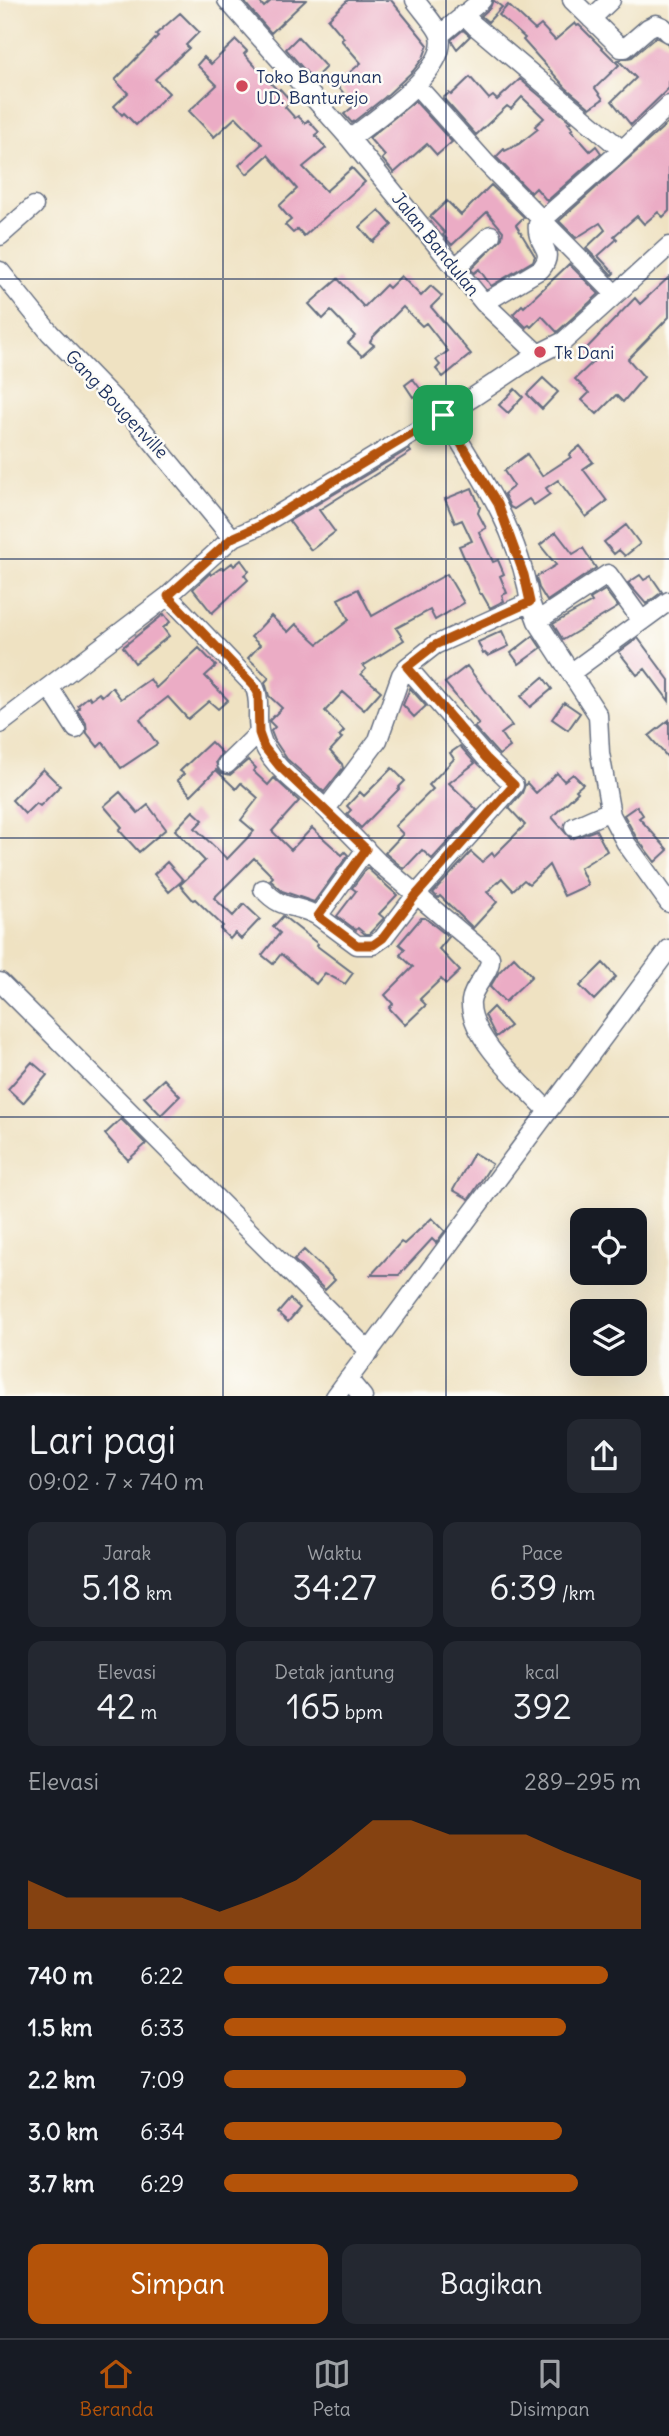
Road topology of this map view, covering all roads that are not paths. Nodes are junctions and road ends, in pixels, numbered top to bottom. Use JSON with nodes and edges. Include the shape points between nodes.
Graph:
{"nodes":[{"id":1,"x":227,"y":0,"type":"edge"},
{"id":2,"x":415,"y":0,"type":"edge"},
{"id":3,"x":482,"y":0,"type":"edge"},
{"id":4,"x":572,"y":0,"type":"edge"},
{"id":5,"x":611,"y":0,"type":"edge"},
{"id":6,"x":463,"y":14,"type":"junction"},
{"id":7,"x":591,"y":19,"type":"junction"},
{"id":8,"x":669,"y":33,"type":"edge"},
{"id":9,"x":440,"y":35,"type":"junction"},
{"id":10,"x":416,"y":85,"type":"junction"},
{"id":11,"x":669,"y":105,"type":"edge"},
{"id":12,"x":350,"y":139,"type":"junction"},
{"id":13,"x":622,"y":150,"type":"junction"},
{"id":14,"x":34,"y":206,"type":"dead end"},
{"id":15,"x":542,"y":220,"type":"junction"},
{"id":16,"x":491,"y":235,"type":"dead end"},
{"id":17,"x":0,"y":236,"type":"edge"},
{"id":18,"x":669,"y":246,"type":"edge"},
{"id":19,"x":455,"y":268,"type":"junction"},
{"id":20,"x":0,"y":271,"type":"edge"},
{"id":21,"x":615,"y":294,"type":"junction"},
{"id":22,"x":484,"y":303,"type":"junction"},
{"id":23,"x":538,"y":354,"type":"junction"},
{"id":24,"x":443,"y":415,"type":"junction"},
{"id":25,"x":232,"y":538,"type":"junction"},
{"id":26,"x":168,"y":596,"type":"junction"},
{"id":27,"x":669,"y":601,"type":"edge"},
{"id":28,"x":530,"y":602,"type":"junction"},
{"id":29,"x":537,"y":621,"type":"junction"},
{"id":30,"x":642,"y":621,"type":"junction"},
{"id":31,"x":407,"y":667,"type":"junction"},
{"id":32,"x":572,"y":672,"type":"junction"},
{"id":33,"x":49,"y":687,"type":"junction"},
{"id":34,"x":0,"y":724,"type":"edge"},
{"id":35,"x":76,"y":729,"type":"dead end"},
{"id":36,"x":259,"y":733,"type":"junction"},
{"id":37,"x":227,"y":764,"type":"dead end"},
{"id":38,"x":326,"y":808,"type":"junction"},
{"id":39,"x":610,"y":811,"type":"junction"},
{"id":40,"x":574,"y":827,"type":"dead end"},
{"id":41,"x":366,"y":849,"type":"junction"},
{"id":42,"x":263,"y":889,"type":"dead end"},
{"id":43,"x":416,"y":895,"type":"junction"},
{"id":44,"x":669,"y":902,"type":"edge"},
{"id":45,"x":318,"y":916,"type":"junction"},
{"id":46,"x":669,"y":949,"type":"edge"},
{"id":47,"x":0,"y":982,"type":"edge"},
{"id":48,"x":547,"y":1110,"type":"junction"},
{"id":49,"x":370,"y":1352,"type":"junction"},
{"id":50,"x":348,"y":1379,"type":"junction"},
{"id":51,"x":335,"y":1396,"type":"edge"},
{"id":52,"x":363,"y":1396,"type":"edge"}],
"edges":[{"from":1,"to":12,"type":"street","name":"Jalan Bandulan"},
{"from":2,"to":9,"type":"street"},
{"from":3,"to":6,"type":"street"},
{"from":4,"to":7,"type":"street"},
{"from":5,"to":7,"type":"street"},
{"from":6,"to":9,"type":"street"},
{"from":6,"to":13,"type":"street"},
{"from":7,"to":8,"type":"street","via":[[621,48],[656,24]]},
{"from":9,"to":10,"type":"street","via":[[436,61]]},
{"from":10,"to":12,"type":"street"},
{"from":10,"to":15,"type":"street"},
{"from":11,"to":13,"type":"street"},
{"from":12,"to":19,"type":"street","name":"Jalan Bandulan"},
{"from":13,"to":15,"type":"street"},
{"from":14,"to":17,"type":"street"},
{"from":15,"to":21,"type":"street"},
{"from":15,"to":22,"type":"street","via":[[538,237],[548,254],[541,269]]},
{"from":16,"to":19,"type":"street"},
{"from":18,"to":21,"type":"street"},
{"from":19,"to":22,"type":"street","name":"Jalan Bandulan"},
{"from":20,"to":25,"type":"street","name":"Gang Bougenville","via":[[50,333],[138,424]]},
{"from":21,"to":23,"type":"street","via":[[564,341]]},
{"from":22,"to":23,"type":"street","name":"Jalan Bandulan"},
{"from":23,"to":24,"type":"street"},
{"from":24,"to":25,"type":"street"},
{"from":24,"to":28,"type":"street","via":[[498,504]]},
{"from":25,"to":26,"type":"street"},
{"from":26,"to":33,"type":"street"},
{"from":26,"to":36,"type":"street","via":[[254,686]]},
{"from":27,"to":30,"type":"street"},
{"from":28,"to":29,"type":"street"},
{"from":28,"to":31,"type":"street","via":[[435,645]]},
{"from":29,"to":30,"type":"street","via":[[608,574]]},
{"from":29,"to":32,"type":"street"},
{"from":30,"to":32,"type":"street"},
{"from":31,"to":38,"type":"street","via":[[378,740]]},
{"from":31,"to":43,"type":"street","via":[[514,785]]},
{"from":32,"to":39,"type":"street","via":[[598,715]]},
{"from":33,"to":34,"type":"street"},
{"from":33,"to":35,"type":"street"},
{"from":36,"to":37,"type":"street"},
{"from":36,"to":38,"type":"street","via":[[279,766]]},
{"from":38,"to":41,"type":"street"},
{"from":39,"to":40,"type":"street"},
{"from":39,"to":44,"type":"street","via":[[626,843]]},
{"from":41,"to":43,"type":"street"},
{"from":41,"to":45,"type":"street"},
{"from":42,"to":45,"type":"street","via":[[282,906]]},
{"from":43,"to":45,"type":"street","via":[[383,938],[365,947]]},
{"from":43,"to":48,"type":"street","via":[[490,957],[471,998],[471,1016],[485,1042]]},
{"from":46,"to":48,"type":"street"},
{"from":47,"to":49,"type":"street"},
{"from":48,"to":49,"type":"street"},
{"from":49,"to":50,"type":"street"},
{"from":50,"to":51,"type":"street"},
{"from":50,"to":52,"type":"street"}]}
